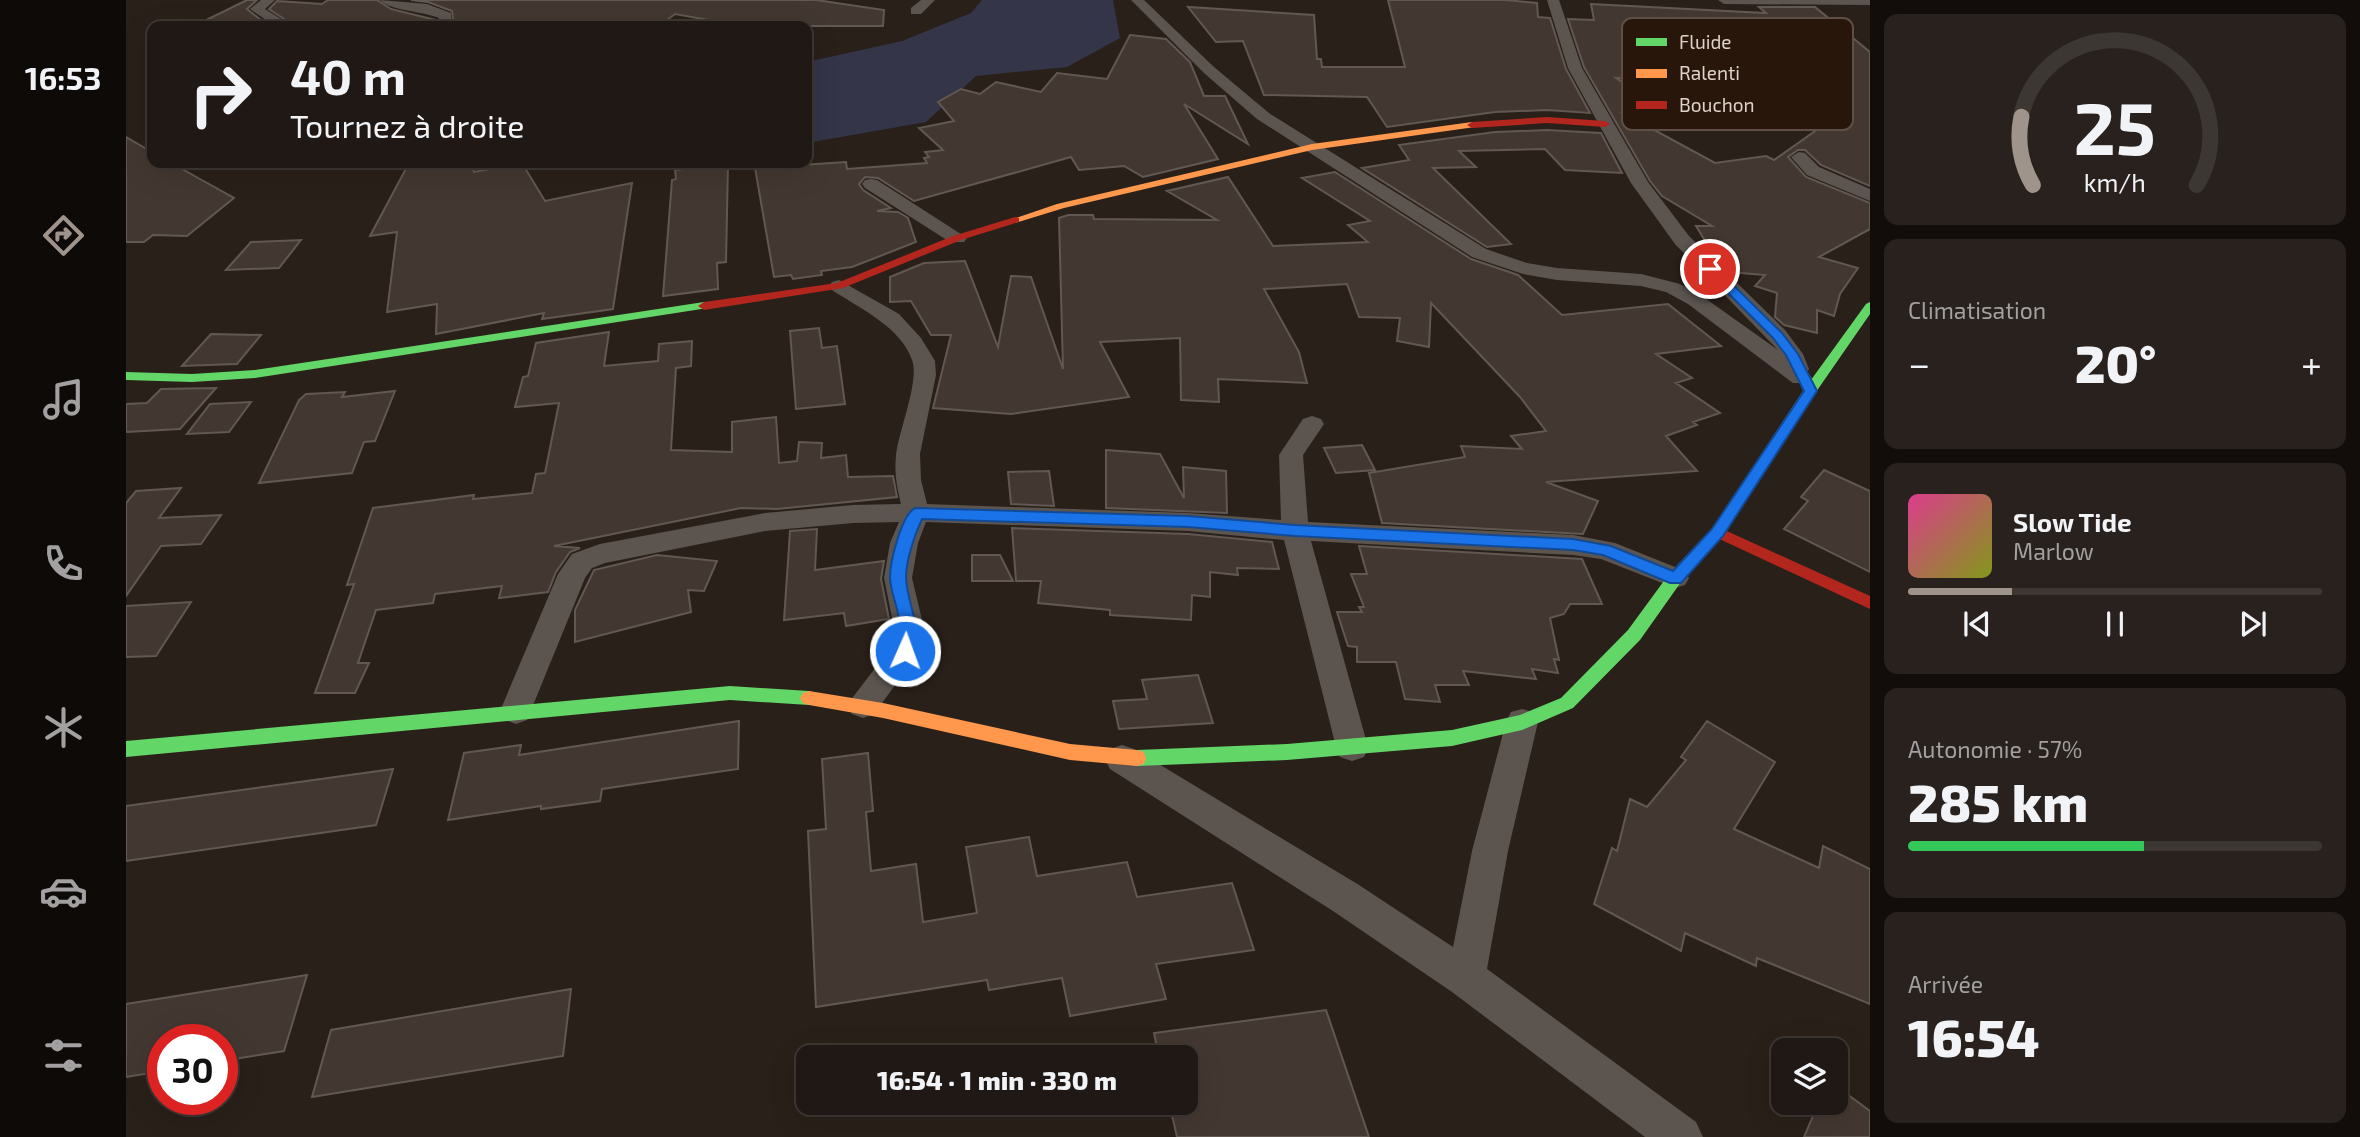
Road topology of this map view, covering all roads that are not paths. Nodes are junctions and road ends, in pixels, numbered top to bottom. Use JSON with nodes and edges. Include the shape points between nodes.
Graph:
{"nodes":[{"id":1,"x":269,"y":0,"type":"edge"},
{"id":2,"x":386,"y":0,"type":"edge"},
{"id":3,"x":929,"y":0,"type":"edge"},
{"id":4,"x":1137,"y":0,"type":"edge"},
{"id":5,"x":1553,"y":0,"type":"edge"},
{"id":6,"x":1724,"y":0,"type":"edge"},
{"id":7,"x":1870,"y":1,"type":"edge"},
{"id":8,"x":916,"y":11,"type":"dead end"},
{"id":9,"x":272,"y":21,"type":"edge"},
{"id":10,"x":446,"y":21,"type":"edge"},
{"id":11,"x":1605,"y":124,"type":"junction"},
{"id":12,"x":1312,"y":147,"type":"junction"},
{"id":13,"x":1800,"y":156,"type":"dead end"},
{"id":14,"x":871,"y":184,"type":"dead end"},
{"id":15,"x":1870,"y":196,"type":"edge"},
{"id":16,"x":957,"y":238,"type":"junction"},
{"id":17,"x":839,"y":286,"type":"junction"},
{"id":18,"x":1870,"y":306,"type":"edge"},
{"id":19,"x":126,"y":376,"type":"edge"},
{"id":20,"x":1806,"y":385,"type":"junction"},
{"id":21,"x":1312,"y":424,"type":"dead end"},
{"id":22,"x":916,"y":513,"type":"junction"},
{"id":23,"x":1295,"y":531,"type":"junction"},
{"id":24,"x":1718,"y":532,"type":"junction"},
{"id":25,"x":1675,"y":578,"type":"junction"},
{"id":26,"x":1870,"y":603,"type":"edge"},
{"id":27,"x":863,"y":705,"type":"junction"},
{"id":28,"x":516,"y":711,"type":"junction"},
{"id":29,"x":1522,"y":722,"type":"junction"},
{"id":30,"x":1353,"y":747,"type":"junction"},
{"id":31,"x":126,"y":749,"type":"edge"},
{"id":32,"x":1122,"y":759,"type":"junction"},
{"id":33,"x":1466,"y":978,"type":"junction"},
{"id":34,"x":1677,"y":1136,"type":"edge"}],
"edges":[{"from":1,"to":9,"type":"street","via":[[256,9]]},
{"from":2,"to":10,"type":"street","via":[[439,11]]},
{"from":3,"to":8,"type":"street"},
{"from":4,"to":12,"type":"street","via":[[1263,116]]},
{"from":5,"to":11,"type":"street","via":[[1567,49]]},
{"from":6,"to":7,"type":"street"},
{"from":11,"to":12,"type":"street","via":[[1495,122]]},
{"from":11,"to":20,"type":"street","via":[[1682,240],[1777,335]]},
{"from":12,"to":16,"type":"street","via":[[1061,206]]},
{"from":12,"to":20,"type":"street","via":[[1479,253],[1522,268],[1641,280],[1673,288]]},
{"from":13,"to":15,"type":"street","via":[[1813,171]]},
{"from":14,"to":16,"type":"street"},
{"from":16,"to":17,"type":"street"},
{"from":17,"to":19,"type":"street","via":[[255,374]]},
{"from":17,"to":22,"type":"street","via":[[891,319],[924,361],[926,375],[908,454]]},
{"from":18,"to":20,"type":"street"},
{"from":20,"to":24,"type":"street"},
{"from":21,"to":23,"type":"street","via":[[1291,455]]},
{"from":22,"to":23,"type":"street","via":[[1188,522]]},
{"from":22,"to":27,"type":"street","via":[[904,543],[898,578],[909,628],[905,651]]},
{"from":22,"to":28,"type":"street","via":[[765,522],[582,561],[572,575]]},
{"from":23,"to":25,"type":"street","via":[[1573,545],[1605,550]]},
{"from":23,"to":30,"type":"street"},
{"from":24,"to":25,"type":"street"},
{"from":24,"to":26,"type":"street"},
{"from":25,"to":29,"type":"street","via":[[1633,635],[1567,703]]},
{"from":27,"to":28,"type":"street","via":[[730,693]]},
{"from":27,"to":32,"type":"street","via":[[1045,747]]},
{"from":28,"to":31,"type":"street"},
{"from":29,"to":30,"type":"street","via":[[1452,738]]},
{"from":29,"to":33,"type":"street","via":[[1490,850]]},
{"from":30,"to":32,"type":"street"},
{"from":32,"to":33,"type":"street"},
{"from":33,"to":34,"type":"street"}]}
